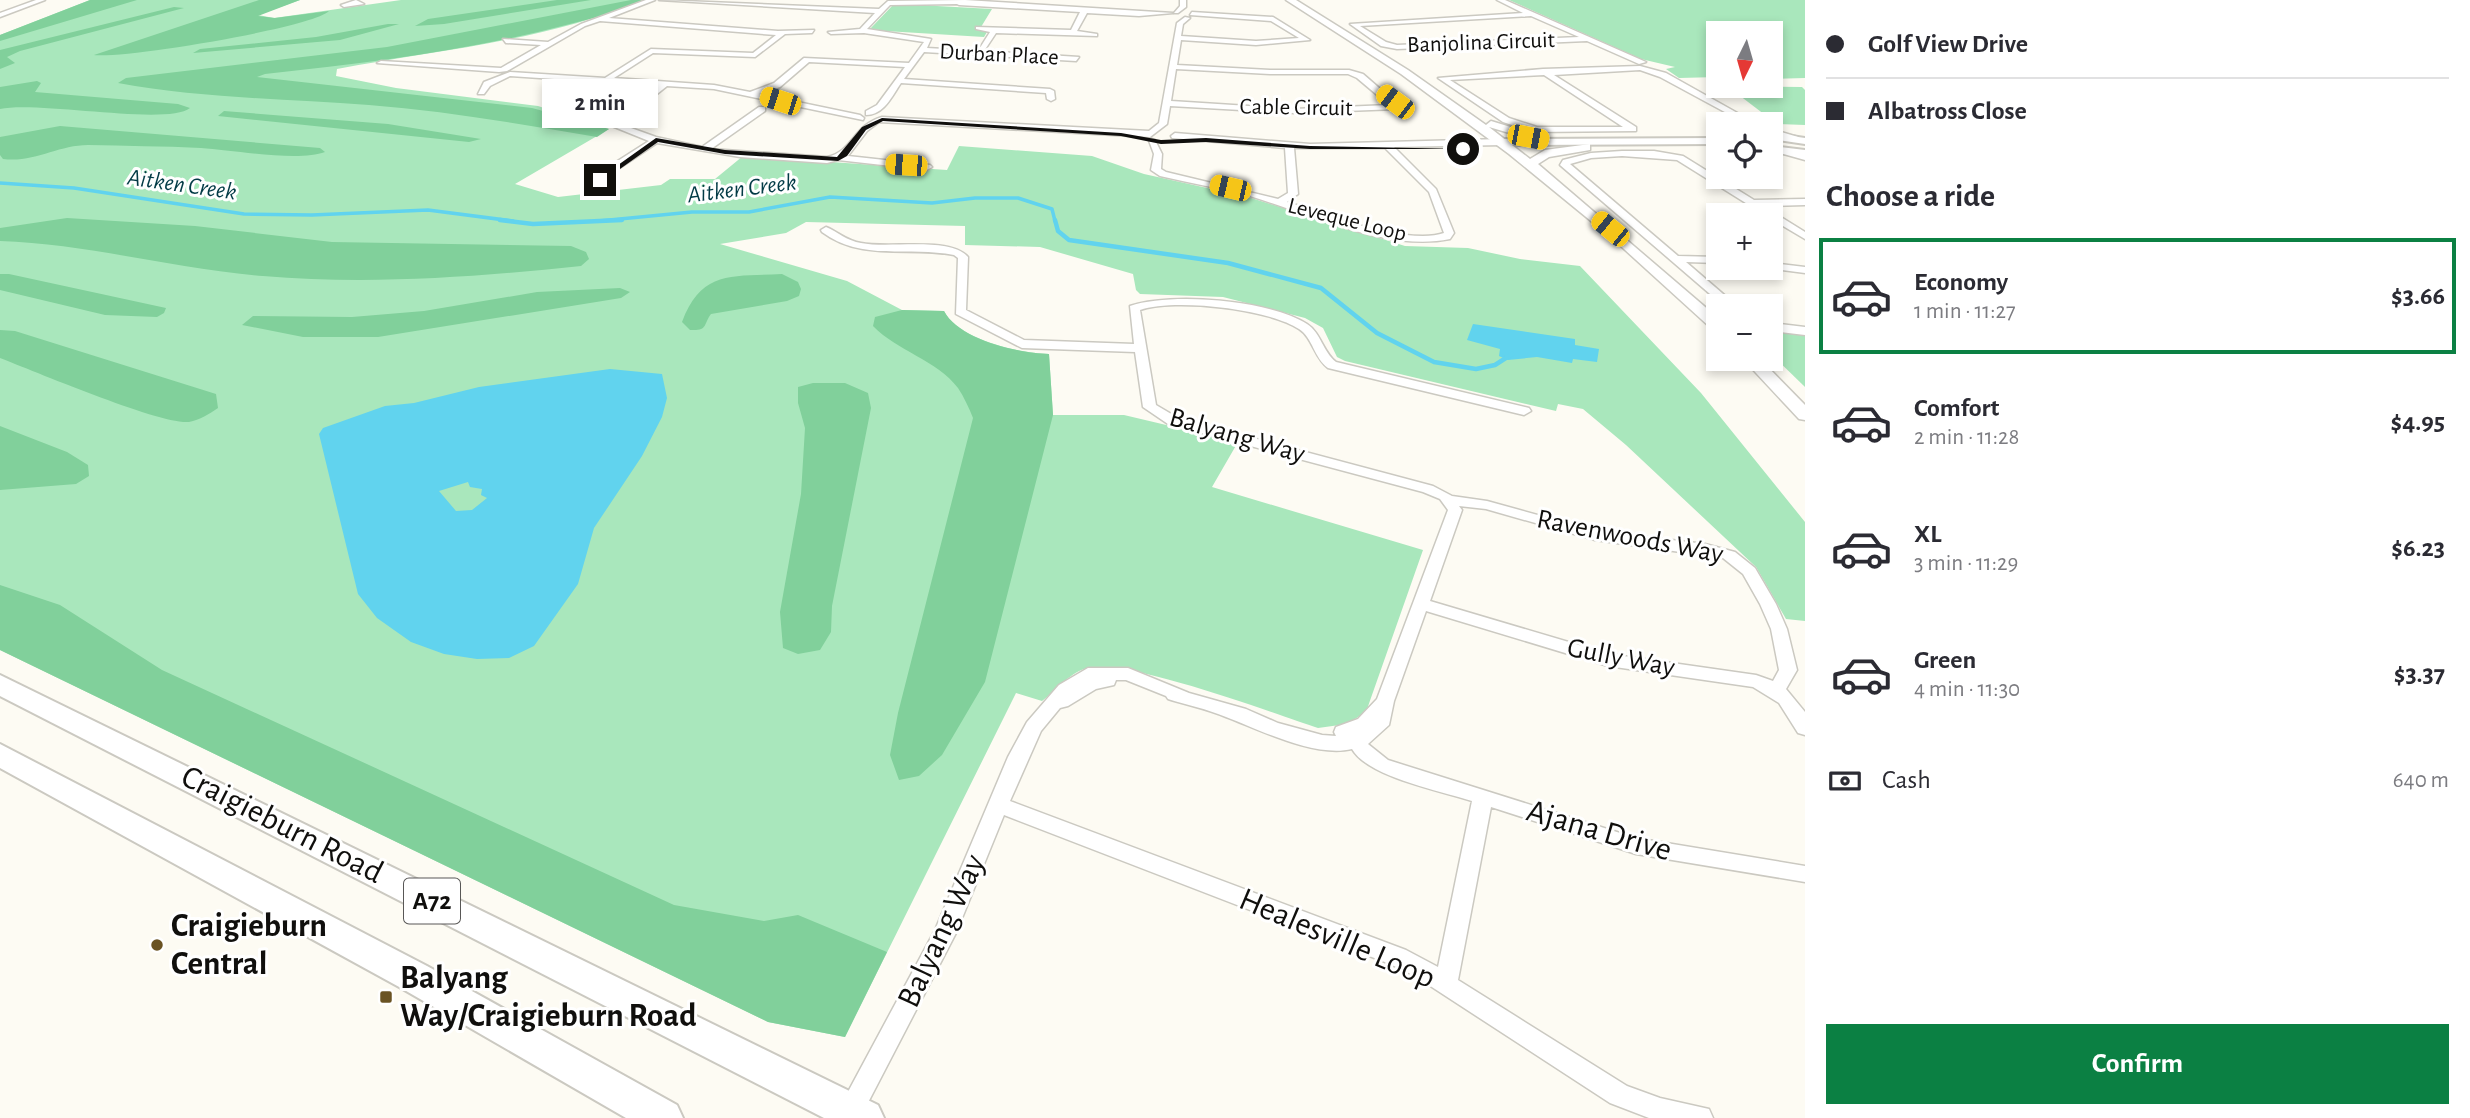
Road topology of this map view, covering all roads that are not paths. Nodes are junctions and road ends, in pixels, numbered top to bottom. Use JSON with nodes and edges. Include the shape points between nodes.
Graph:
{"nodes":[{"id":1,"x":42,"y":0,"type":"edge"},
{"id":2,"x":652,"y":0,"type":"edge"},
{"id":3,"x":662,"y":0,"type":"edge"},
{"id":4,"x":691,"y":0,"type":"edge"},
{"id":5,"x":1290,"y":0,"type":"edge"},
{"id":6,"x":1500,"y":0,"type":"edge"},
{"id":7,"x":890,"y":1,"type":"edge"},
{"id":8,"x":11,"y":2,"type":"dead end"},
{"id":9,"x":960,"y":2,"type":"edge"},
{"id":10,"x":34,"y":3,"type":"junction"},
{"id":11,"x":880,"y":11,"type":"junction"},
{"id":12,"x":1084,"y":12,"type":"junction"},
{"id":13,"x":1181,"y":13,"type":"edge"},
{"id":14,"x":1532,"y":14,"type":"junction"},
{"id":15,"x":0,"y":15,"type":"edge"},
{"id":16,"x":600,"y":19,"type":"junction"},
{"id":17,"x":978,"y":28,"type":"dead end"},
{"id":18,"x":812,"y":31,"type":"dead end"},
{"id":19,"x":994,"y":31,"type":"junction"},
{"id":20,"x":781,"y":32,"type":"junction"},
{"id":21,"x":831,"y":32,"type":"dead end"},
{"id":22,"x":863,"y":32,"type":"junction"},
{"id":23,"x":1073,"y":32,"type":"junction"},
{"id":24,"x":1095,"y":35,"type":"dead end"},
{"id":25,"x":1177,"y":38,"type":"junction"},
{"id":26,"x":1585,"y":39,"type":"junction"},
{"id":27,"x":506,"y":41,"type":"dead end"},
{"id":28,"x":552,"y":44,"type":"junction"},
{"id":29,"x":922,"y":50,"type":"junction"},
{"id":30,"x":981,"y":50,"type":"dead end"},
{"id":31,"x":414,"y":59,"type":"dead end"},
{"id":32,"x":1086,"y":63,"type":"dead end"},
{"id":33,"x":381,"y":64,"type":"dead end"},
{"id":34,"x":403,"y":65,"type":"junction"},
{"id":35,"x":911,"y":65,"type":"junction"},
{"id":36,"x":1643,"y":66,"type":"junction"},
{"id":37,"x":1172,"y":67,"type":"junction"},
{"id":38,"x":1543,"y":71,"type":"junction"},
{"id":39,"x":504,"y":73,"type":"junction"},
{"id":40,"x":608,"y":79,"type":"junction"},
{"id":41,"x":899,"y":81,"type":"junction"},
{"id":42,"x":666,"y":83,"type":"junction"},
{"id":43,"x":1057,"y":83,"type":"dead end"},
{"id":44,"x":481,"y":92,"type":"dead end"},
{"id":45,"x":754,"y":93,"type":"junction"},
{"id":46,"x":1167,"y":103,"type":"junction"},
{"id":47,"x":762,"y":109,"type":"dead end"},
{"id":48,"x":1729,"y":112,"type":"edge"},
{"id":49,"x":1466,"y":114,"type":"junction"},
{"id":50,"x":872,"y":117,"type":"junction"},
{"id":51,"x":1163,"y":124,"type":"junction"},
{"id":52,"x":1150,"y":136,"type":"junction"},
{"id":53,"x":1173,"y":138,"type":"junction"},
{"id":54,"x":1783,"y":138,"type":"edge"},
{"id":55,"x":656,"y":140,"type":"junction"},
{"id":56,"x":1546,"y":141,"type":"junction"},
{"id":57,"x":1706,"y":141,"type":"edge"},
{"id":58,"x":1507,"y":145,"type":"junction"},
{"id":59,"x":1803,"y":145,"type":"edge"},
{"id":60,"x":1289,"y":146,"type":"junction"},
{"id":61,"x":1388,"y":147,"type":"junction"},
{"id":62,"x":1586,"y":147,"type":"junction"},
{"id":63,"x":1706,"y":147,"type":"edge"},
{"id":64,"x":1783,"y":148,"type":"edge"},
{"id":65,"x":703,"y":149,"type":"junction"},
{"id":66,"x":1158,"y":154,"type":"junction"},
{"id":67,"x":841,"y":158,"type":"junction"},
{"id":68,"x":1531,"y":164,"type":"junction"},
{"id":69,"x":927,"y":167,"type":"dead end"},
{"id":70,"x":599,"y":184,"type":"dead end"},
{"id":71,"x":1279,"y":202,"type":"junction"},
{"id":72,"x":1805,"y":202,"type":"edge"},
{"id":73,"x":1754,"y":203,"type":"joint"},
{"id":74,"x":1783,"y":222,"type":"edge"},
{"id":75,"x":827,"y":230,"type":"dead end"},
{"id":76,"x":1805,"y":236,"type":"edge"},
{"id":77,"x":1677,"y":258,"type":"junction"},
{"id":78,"x":1706,"y":259,"type":"edge"},
{"id":79,"x":1783,"y":268,"type":"edge"},
{"id":80,"x":1805,"y":271,"type":"edge"},
{"id":81,"x":1718,"y":294,"type":"edge"},
{"id":82,"x":1706,"y":315,"type":"edge"},
{"id":83,"x":1783,"y":328,"type":"edge"},
{"id":84,"x":1805,"y":331,"type":"edge"},
{"id":85,"x":1139,"y":348,"type":"junction"},
{"id":86,"x":1763,"y":371,"type":"edge"},
{"id":87,"x":1519,"y":406,"type":"dead end"},
{"id":88,"x":1805,"y":415,"type":"edge"},
{"id":89,"x":1453,"y":505,"type":"junction"},
{"id":90,"x":1420,"y":604,"type":"junction"},
{"id":91,"x":0,"y":684,"type":"edge"},
{"id":92,"x":1777,"y":690,"type":"junction"},
{"id":93,"x":1805,"y":728,"type":"edge"},
{"id":94,"x":1357,"y":736,"type":"junction"},
{"id":95,"x":0,"y":755,"type":"edge"},
{"id":96,"x":1483,"y":797,"type":"junction"},
{"id":97,"x":998,"y":805,"type":"junction"},
{"id":98,"x":1805,"y":874,"type":"edge"},
{"id":99,"x":1446,"y":985,"type":"junction"},
{"id":100,"x":1660,"y":1114,"type":"edge"},
{"id":101,"x":854,"y":1116,"type":"edge"},
{"id":102,"x":663,"y":1118,"type":"edge"},
{"id":103,"x":1700,"y":1118,"type":"edge"}],
"edges":[{"from":1,"to":10,"type":"street"},
{"from":2,"to":16,"type":"street"},
{"from":3,"to":4,"type":"street"},
{"from":4,"to":11,"type":"street"},
{"from":5,"to":49,"type":"main road","via":[[1366,45]]},
{"from":6,"to":14,"type":"street"},
{"from":7,"to":9,"type":"street"},
{"from":7,"to":11,"type":"street"},
{"from":8,"to":10,"type":"street"},
{"from":9,"to":12,"type":"street"},
{"from":10,"to":15,"type":"street"},
{"from":11,"to":22,"type":"street"},
{"from":12,"to":13,"type":"street"},
{"from":12,"to":23,"type":"street"},
{"from":13,"to":25,"type":"street"},
{"from":13,"to":25,"type":"street","via":[[1273,19],[1306,40],[1256,43]]},
{"from":14,"to":26,"type":"street"},
{"from":14,"to":26,"type":"street","name":"Banjolina Circuit","via":[[1353,24],[1397,47]]},
{"from":16,"to":20,"type":"street"},
{"from":16,"to":28,"type":"street"},
{"from":17,"to":19,"type":"street"},
{"from":18,"to":20,"type":"street"},
{"from":19,"to":23,"type":"street"},
{"from":19,"to":30,"type":"street"},
{"from":20,"to":40,"type":"street","via":[[755,55],[654,48]]},
{"from":21,"to":22,"type":"street"},
{"from":22,"to":29,"type":"street","via":[[926,38],[929,41]]},
{"from":23,"to":24,"type":"street"},
{"from":25,"to":37,"type":"street"},
{"from":26,"to":36,"type":"street"},
{"from":27,"to":28,"type":"street"},
{"from":28,"to":39,"type":"street"},
{"from":29,"to":32,"type":"street","name":"Durban Place","via":[[1077,57]]},
{"from":29,"to":35,"type":"street"},
{"from":31,"to":34,"type":"street"},
{"from":33,"to":34,"type":"street"},
{"from":34,"to":39,"type":"street"},
{"from":35,"to":41,"type":"street"},
{"from":35,"to":45,"type":"street","via":[[807,61],[777,85]]},
{"from":36,"to":38,"type":"street"},
{"from":36,"to":48,"type":"street"},
{"from":37,"to":46,"type":"street"},
{"from":37,"to":46,"type":"street","name":"Cable Circuit","via":[[1349,72],[1397,107],[1294,111]]},
{"from":38,"to":38,"type":"street","via":[[1441,78],[1506,120],[1536,130],[1633,129]]},
{"from":39,"to":40,"type":"street"},
{"from":39,"to":44,"type":"street"},
{"from":40,"to":42,"type":"street"},
{"from":41,"to":43,"type":"street","via":[[1051,95]]},
{"from":41,"to":50,"type":"street"},
{"from":42,"to":45,"type":"street"},
{"from":42,"to":55,"type":"street","via":[[639,104],[601,119]]},
{"from":45,"to":50,"type":"street"},
{"from":46,"to":51,"type":"street"},
{"from":47,"to":65,"type":"street"},
{"from":49,"to":56,"type":"main road"},
{"from":49,"to":58,"type":"main road"},
{"from":50,"to":52,"type":"street"},
{"from":50,"to":67,"type":"street"},
{"from":51,"to":52,"type":"street"},
{"from":51,"to":53,"type":"street"},
{"from":52,"to":53,"type":"street"},
{"from":52,"to":66,"type":"street","name":"Leveque Loop"},
{"from":53,"to":60,"type":"street"},
{"from":53,"to":66,"type":"street"},
{"from":54,"to":59,"type":"street"},
{"from":55,"to":65,"type":"street"},
{"from":55,"to":70,"type":"street","via":[[605,173]]},
{"from":56,"to":57,"type":"street"},
{"from":56,"to":58,"type":"street"},
{"from":58,"to":61,"type":"street"},
{"from":58,"to":62,"type":"street"},
{"from":58,"to":68,"type":"main road"},
{"from":59,"to":64,"type":"street"},
{"from":60,"to":61,"type":"street"},
{"from":60,"to":71,"type":"street","via":[[1293,194]]},
{"from":61,"to":71,"type":"street","name":"Leveque Loop","via":[[1433,191],[1446,237],[1380,232]]},
{"from":62,"to":63,"type":"street"},
{"from":62,"to":68,"type":"main road","via":[[1545,154]]},
{"from":65,"to":67,"type":"street"},
{"from":66,"to":71,"type":"street","name":"Leveque Loop","via":[[1155,168],[1163,174]]},
{"from":67,"to":69,"type":"street"},
{"from":68,"to":82,"type":"main road"},
{"from":72,"to":73,"type":"street"},
{"from":73,"to":77,"type":"street","via":[[1674,156],[1591,156],[1566,162]]},
{"from":74,"to":76,"type":"street"},
{"from":75,"to":85,"type":"street","via":[[835,238],[864,246],[958,253],[963,265],[960,312],[1015,343]]},
{"from":77,"to":78,"type":"street"},
{"from":77,"to":81,"type":"street"},
{"from":79,"to":80,"type":"street"},
{"from":83,"to":84,"type":"street"},
{"from":85,"to":87,"type":"street","name":"Balyang Way","via":[[1133,313],[1138,305],[1222,303],[1303,326],[1323,359],[1332,365]]},
{"from":85,"to":89,"type":"street","name":"Balyang Way","via":[[1150,407],[1163,417],[1428,489]]},
{"from":86,"to":88,"type":"main road"},
{"from":89,"to":90,"type":"street"},
{"from":89,"to":92,"type":"street","name":"Ravenwoods Way","via":[[1502,510],[1595,535],[1705,549],[1737,559],[1749,571],[1779,629],[1788,670]]},
{"from":90,"to":92,"type":"street","name":"Gully Way","via":[[1597,657],[1741,678]]},
{"from":90,"to":94,"type":"street","via":[[1385,701],[1384,718],[1380,726]]},
{"from":91,"to":101,"type":"main road","name":"Craigieburn Road","number":"A72"},
{"from":92,"to":93,"type":"street"},
{"from":94,"to":96,"type":"street","name":"Ajana Drive","via":[[1373,760]]},
{"from":94,"to":97,"type":"street","name":"Balyang Way","via":[[1336,744],[1304,740],[1182,696],[1108,681],[1091,684],[1053,707],[1025,740]]},
{"from":95,"to":102,"type":"main road","via":[[414,977]]},
{"from":96,"to":98,"type":"street","name":"Ajana Drive","via":[[1636,846]]},
{"from":96,"to":99,"type":"street"},
{"from":97,"to":99,"type":"street","name":"Healesville Loop","via":[[1398,957]]},
{"from":97,"to":101,"type":"street","name":"Balyang Way","via":[[945,933]]},
{"from":99,"to":100,"type":"street","name":"Healesville Loop","via":[[1595,1081]]},
{"from":100,"to":103,"type":"street","name":"Healesville Loop"}]}
